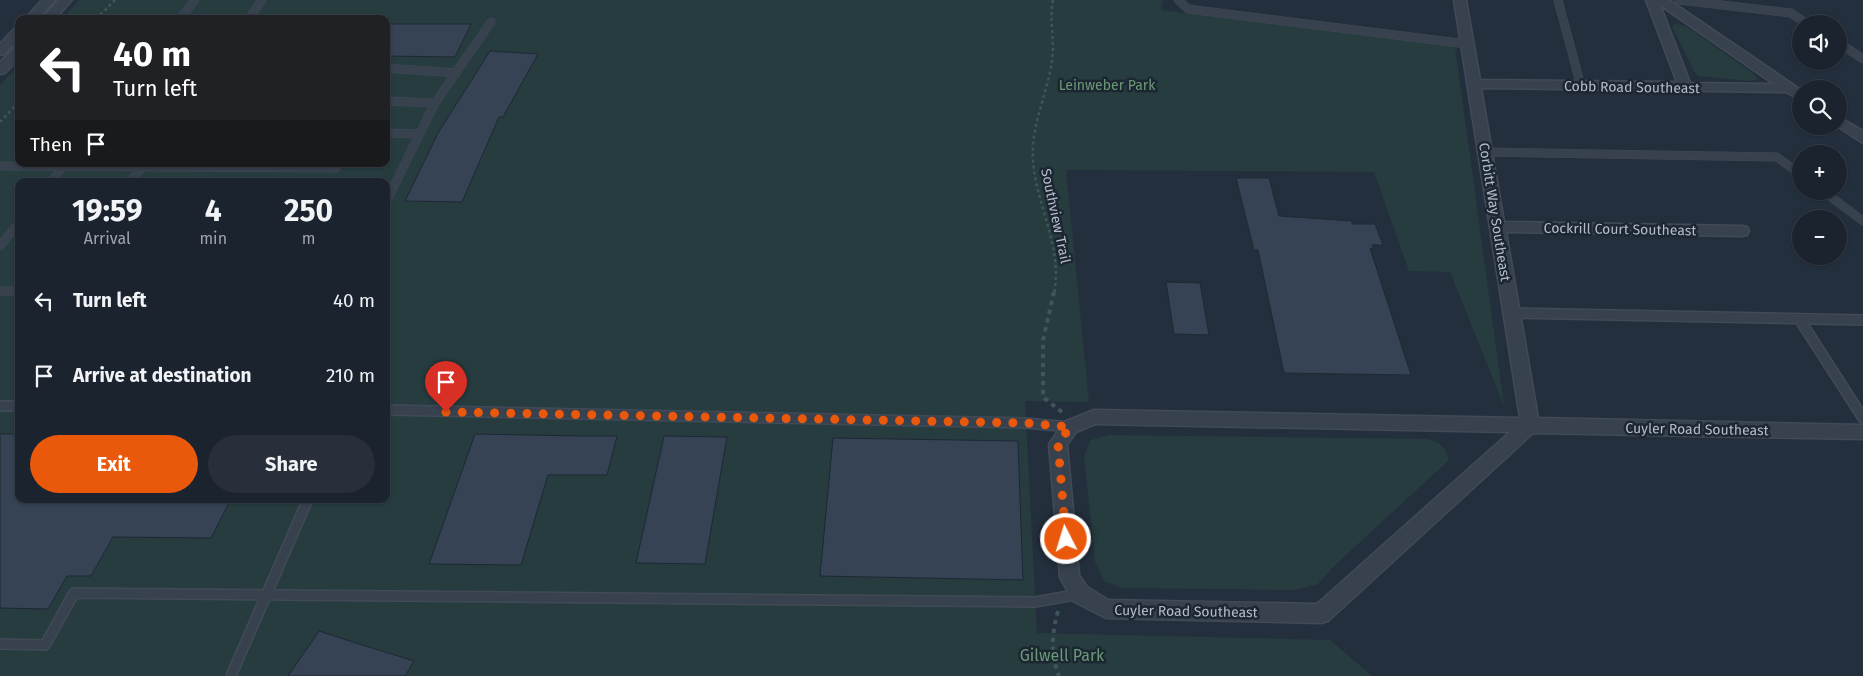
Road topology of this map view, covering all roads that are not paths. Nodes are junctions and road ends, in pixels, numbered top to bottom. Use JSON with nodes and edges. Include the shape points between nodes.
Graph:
{"nodes":[{"id":1,"x":49,"y":0,"type":"edge"},
{"id":2,"x":66,"y":0,"type":"edge"},
{"id":3,"x":195,"y":0,"type":"edge"},
{"id":4,"x":262,"y":0,"type":"edge"},
{"id":5,"x":1178,"y":0,"type":"edge"},
{"id":6,"x":1460,"y":0,"type":"edge"},
{"id":7,"x":1558,"y":0,"type":"edge"},
{"id":8,"x":1652,"y":0,"type":"edge"},
{"id":9,"x":1661,"y":0,"type":"edge"},
{"id":10,"x":1679,"y":0,"type":"edge"},
{"id":11,"x":35,"y":15,"type":"edge"},
{"id":12,"x":52,"y":15,"type":"edge"},
{"id":13,"x":183,"y":15,"type":"edge"},
{"id":14,"x":252,"y":15,"type":"edge"},
{"id":15,"x":1794,"y":15,"type":"edge"},
{"id":16,"x":491,"y":22,"type":"dead end"},
{"id":17,"x":15,"y":35,"type":"edge"},
{"id":18,"x":1467,"y":44,"type":"junction"},
{"id":19,"x":1847,"y":49,"type":"edge"},
{"id":20,"x":0,"y":51,"type":"edge"},
{"id":21,"x":15,"y":54,"type":"edge"},
{"id":22,"x":1863,"y":59,"type":"edge"},
{"id":23,"x":390,"y":68,"type":"edge"},
{"id":24,"x":0,"y":70,"type":"edge"},
{"id":25,"x":456,"y":72,"type":"junction"},
{"id":26,"x":1474,"y":84,"type":"junction"},
{"id":27,"x":1581,"y":86,"type":"junction"},
{"id":28,"x":1685,"y":88,"type":"junction"},
{"id":29,"x":1792,"y":89,"type":"edge"},
{"id":30,"x":1792,"y":92,"type":"edge"},
{"id":31,"x":390,"y":101,"type":"edge"},
{"id":32,"x":435,"y":103,"type":"junction"},
{"id":33,"x":1847,"y":127,"type":"edge"},
{"id":34,"x":390,"y":134,"type":"edge"},
{"id":35,"x":418,"y":134,"type":"junction"},
{"id":36,"x":1863,"y":138,"type":"edge"},
{"id":37,"x":1485,"y":152,"type":"junction"},
{"id":38,"x":0,"y":166,"type":"edge"},
{"id":39,"x":15,"y":166,"type":"edge"},
{"id":40,"x":63,"y":167,"type":"edge"},
{"id":41,"x":142,"y":167,"type":"edge"},
{"id":42,"x":305,"y":167,"type":"edge"},
{"id":43,"x":336,"y":168,"type":"dead end"},
{"id":44,"x":1792,"y":168,"type":"edge"},
{"id":45,"x":54,"y":178,"type":"edge"},
{"id":46,"x":133,"y":178,"type":"edge"},
{"id":47,"x":390,"y":194,"type":"edge"},
{"id":48,"x":1835,"y":200,"type":"edge"},
{"id":49,"x":1863,"y":221,"type":"edge"},
{"id":50,"x":1498,"y":227,"type":"junction"},
{"id":51,"x":15,"y":228,"type":"edge"},
{"id":52,"x":1742,"y":231,"type":"dead end"},
{"id":53,"x":0,"y":246,"type":"edge"},
{"id":54,"x":0,"y":291,"type":"edge"},
{"id":55,"x":15,"y":291,"type":"edge"},
{"id":56,"x":1512,"y":313,"type":"junction"},
{"id":57,"x":1800,"y":320,"type":"junction"},
{"id":58,"x":1863,"y":320,"type":"edge"},
{"id":59,"x":0,"y":406,"type":"edge"},
{"id":60,"x":15,"y":406,"type":"edge"},
{"id":61,"x":390,"y":410,"type":"edge"},
{"id":62,"x":1863,"y":418,"type":"edge"},
{"id":63,"x":1530,"y":425,"type":"junction"},
{"id":64,"x":1070,"y":427,"type":"junction"},
{"id":65,"x":1863,"y":432,"type":"edge"},
{"id":66,"x":306,"y":503,"type":"edge"},
{"id":67,"x":1080,"y":594,"type":"junction"},
{"id":68,"x":265,"y":596,"type":"junction"},
{"id":69,"x":0,"y":644,"type":"edge"},
{"id":70,"x":231,"y":676,"type":"edge"}],
"edges":[{"from":1,"to":11,"type":"street"},
{"from":2,"to":12,"type":"street"},
{"from":3,"to":13,"type":"lane"},
{"from":4,"to":14,"type":"lane"},
{"from":5,"to":18,"type":"lane","via":[[1188,9]]},
{"from":6,"to":18,"type":"street","name":"Corbitt Way Southeast"},
{"from":7,"to":27,"type":"lane"},
{"from":8,"to":28,"type":"street"},
{"from":9,"to":29,"type":"street"},
{"from":10,"to":15,"type":"lane"},
{"from":16,"to":25,"type":"lane"},
{"from":17,"to":20,"type":"street"},
{"from":18,"to":26,"type":"street","name":"Corbitt Way Southeast"},
{"from":19,"to":22,"type":"lane"},
{"from":21,"to":24,"type":"street"},
{"from":23,"to":25,"type":"lane"},
{"from":25,"to":32,"type":"lane"},
{"from":26,"to":27,"type":"street","name":"Cobb Road Southeast"},
{"from":26,"to":37,"type":"street","name":"Corbitt Way Southeast"},
{"from":27,"to":28,"type":"street","name":"Cobb Road Southeast"},
{"from":28,"to":30,"type":"street","name":"Cobb Road Southeast"},
{"from":31,"to":32,"type":"lane"},
{"from":32,"to":35,"type":"lane"},
{"from":33,"to":36,"type":"street"},
{"from":34,"to":35,"type":"lane"},
{"from":35,"to":47,"type":"lane"},
{"from":37,"to":44,"type":"lane","via":[[1778,157]]},
{"from":37,"to":50,"type":"street","name":"Corbitt Way Southeast"},
{"from":38,"to":39,"type":"lane"},
{"from":40,"to":45,"type":"lane"},
{"from":41,"to":46,"type":"lane"},
{"from":42,"to":43,"type":"lane"},
{"from":48,"to":49,"type":"lane"},
{"from":50,"to":52,"type":"street","name":"Cockrill Court Southeast"},
{"from":50,"to":56,"type":"street","name":"Corbitt Way Southeast"},
{"from":51,"to":53,"type":"lane"},
{"from":54,"to":55,"type":"lane"},
{"from":56,"to":57,"type":"lane"},
{"from":56,"to":63,"type":"street","name":"Corbitt Way Southeast"},
{"from":57,"to":58,"type":"lane"},
{"from":57,"to":62,"type":"lane"},
{"from":59,"to":60,"type":"lane"},
{"from":61,"to":64,"type":"lane","via":[[1026,423]]},
{"from":63,"to":64,"type":"street","name":"Cuyler Road Southeast","via":[[1094,417]]},
{"from":63,"to":65,"type":"street","name":"Cuyler Road Southeast"},
{"from":63,"to":67,"type":"street","name":"Cuyler Road Southeast","via":[[1321,614],[1106,609]]},
{"from":64,"to":67,"type":"street","via":[[1058,444],[1070,577]]},
{"from":66,"to":68,"type":"lane"},
{"from":67,"to":68,"type":"lane","via":[[1035,602]]},
{"from":68,"to":69,"type":"lane","via":[[74,593],[45,645]]},
{"from":68,"to":70,"type":"lane"}]}
